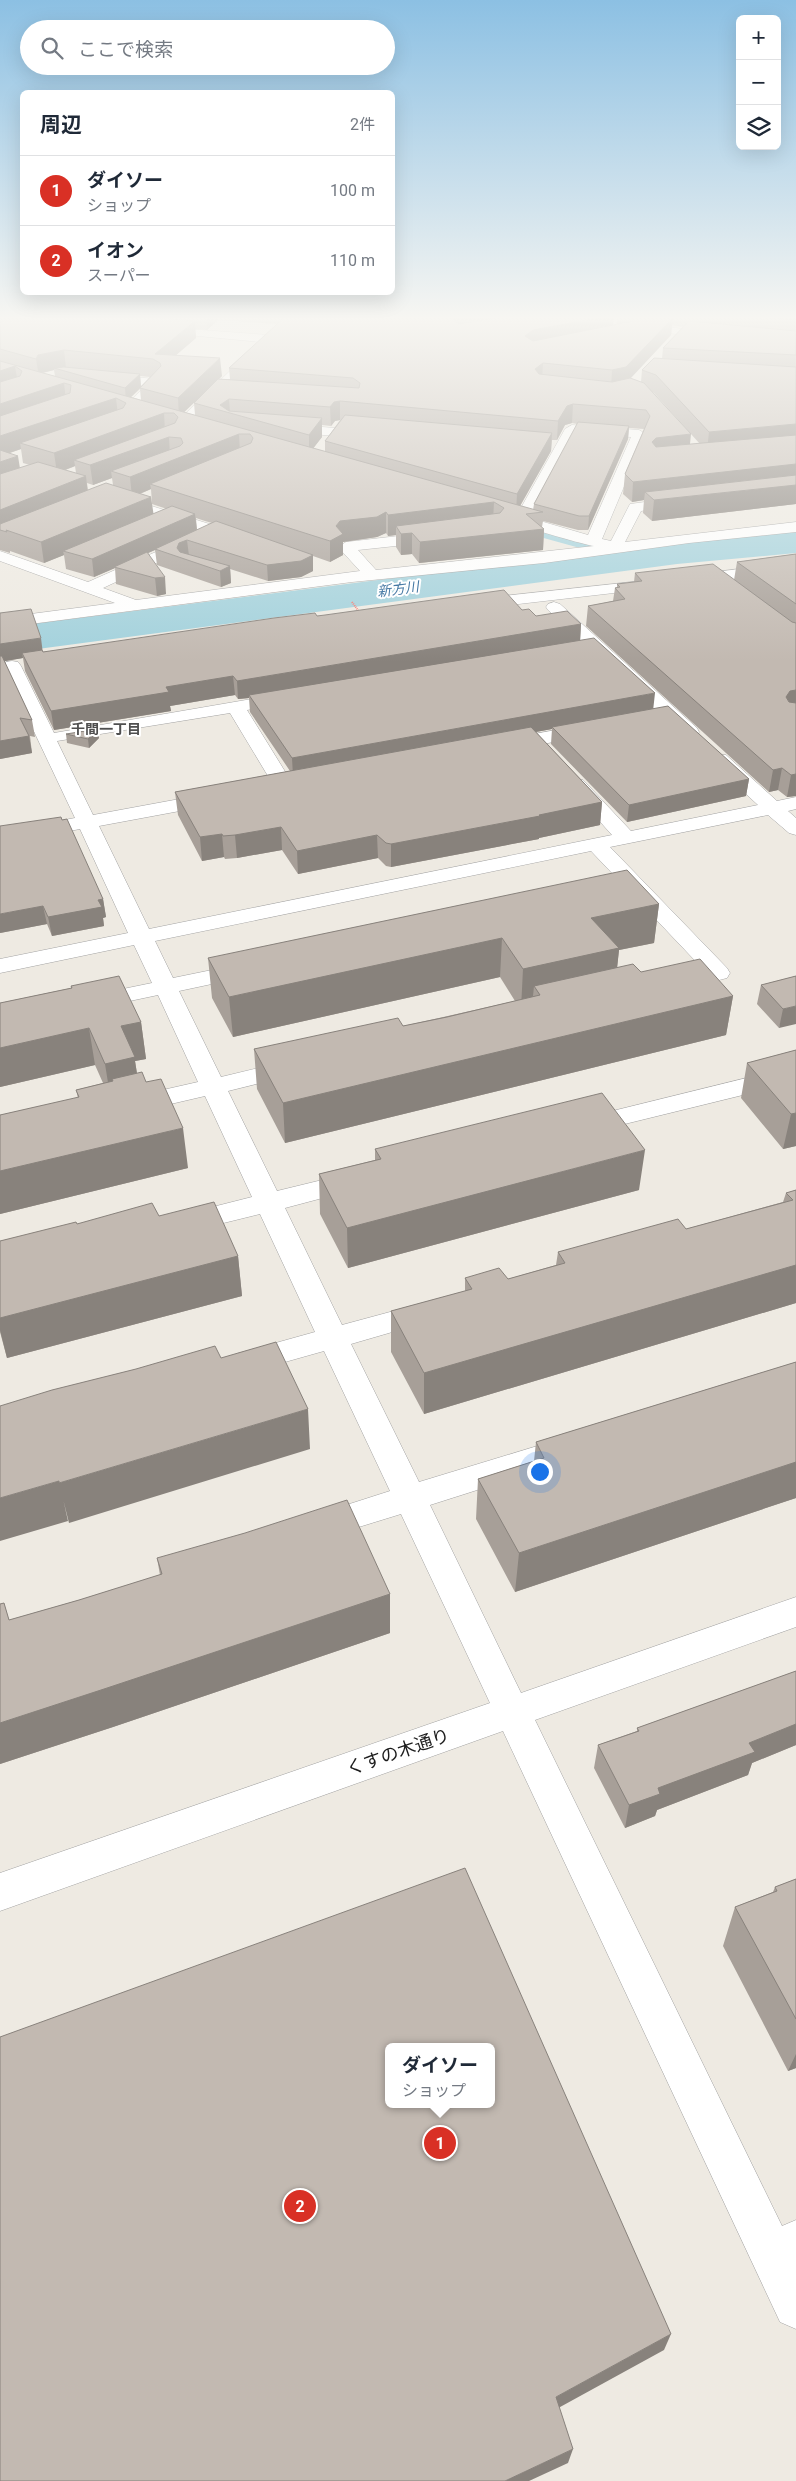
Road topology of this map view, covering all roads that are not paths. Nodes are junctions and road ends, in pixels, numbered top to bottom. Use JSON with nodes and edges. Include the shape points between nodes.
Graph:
{"nodes":[{"id":1,"x":318,"y":431,"type":"edge"},
{"id":2,"x":571,"y":431,"type":"edge"},
{"id":3,"x":596,"y":431,"type":"edge"},
{"id":4,"x":335,"y":432,"type":"joint"},
{"id":5,"x":542,"y":445,"type":"edge"},
{"id":6,"x":324,"y":446,"type":"dead end"},
{"id":7,"x":562,"y":446,"type":"junction"},
{"id":8,"x":102,"y":497,"type":"edge"},
{"id":9,"x":151,"y":497,"type":"edge"},
{"id":10,"x":701,"y":499,"type":"edge"},
{"id":11,"x":133,"y":504,"type":"junction"},
{"id":12,"x":493,"y":513,"type":"edge"},
{"id":13,"x":172,"y":517,"type":"junction"},
{"id":14,"x":521,"y":521,"type":"junction"},
{"id":15,"x":796,"y":527,"type":"edge"},
{"id":16,"x":146,"y":528,"type":"edge"},
{"id":17,"x":216,"y":530,"type":"junction"},
{"id":18,"x":444,"y":535,"type":"edge"},
{"id":19,"x":593,"y":542,"type":"junction"},
{"id":20,"x":539,"y":543,"type":"edge"},
{"id":21,"x":258,"y":544,"type":"edge"},
{"id":22,"x":615,"y":548,"type":"junction"},
{"id":23,"x":575,"y":553,"type":"junction"},
{"id":24,"x":0,"y":556,"type":"edge"},
{"id":25,"x":60,"y":564,"type":"dead end"},
{"id":26,"x":326,"y":567,"type":"dead end"},
{"id":27,"x":796,"y":567,"type":"edge"},
{"id":28,"x":42,"y":571,"type":"junction"},
{"id":29,"x":372,"y":575,"type":"junction"},
{"id":30,"x":234,"y":577,"type":"dead end"},
{"id":31,"x":352,"y":577,"type":"junction"},
{"id":32,"x":716,"y":578,"type":"junction"},
{"id":33,"x":272,"y":587,"type":"junction"},
{"id":34,"x":89,"y":588,"type":"junction"},
{"id":35,"x":736,"y":592,"type":"edge"},
{"id":36,"x":541,"y":596,"type":"junction"},
{"id":37,"x":134,"y":605,"type":"junction"},
{"id":38,"x":462,"y":606,"type":"edge"},
{"id":39,"x":0,"y":623,"type":"edge"},
{"id":40,"x":597,"y":647,"type":"junction"},
{"id":41,"x":578,"y":651,"type":"edge"},
{"id":42,"x":14,"y":666,"type":"edge"},
{"id":43,"x":304,"y":695,"type":"edge"},
{"id":44,"x":235,"y":706,"type":"junction"},
{"id":45,"x":671,"y":715,"type":"junction"},
{"id":46,"x":651,"y":718,"type":"edge"},
{"id":47,"x":602,"y":727,"type":"edge"},
{"id":48,"x":47,"y":739,"type":"junction"},
{"id":49,"x":486,"y":749,"type":"edge"},
{"id":50,"x":547,"y":754,"type":"junction"},
{"id":51,"x":303,"y":782,"type":"edge"},
{"id":52,"x":284,"y":786,"type":"junction"},
{"id":53,"x":265,"y":789,"type":"edge"},
{"id":54,"x":226,"y":796,"type":"edge"},
{"id":55,"x":796,"y":803,"type":"edge"},
{"id":56,"x":773,"y":808,"type":"junction"},
{"id":57,"x":87,"y":822,"type":"junction"},
{"id":58,"x":796,"y":829,"type":"edge"},
{"id":59,"x":0,"y":838,"type":"edge"},
{"id":60,"x":626,"y":838,"type":"junction"},
{"id":61,"x":596,"y":844,"type":"junction"},
{"id":62,"x":639,"y":888,"type":"junction"},
{"id":63,"x":610,"y":894,"type":"edge"},
{"id":64,"x":141,"y":937,"type":"junction"},
{"id":65,"x":0,"y":966,"type":"edge"},
{"id":66,"x":262,"y":966,"type":"edge"},
{"id":67,"x":165,"y":987,"type":"junction"},
{"id":68,"x":650,"y":988,"type":"edge"},
{"id":69,"x":68,"y":1007,"type":"edge"},
{"id":70,"x":310,"y":1064,"type":"edge"},
{"id":71,"x":796,"y":1074,"type":"edge"},
{"id":72,"x":213,"y":1086,"type":"junction"},
{"id":73,"x":106,"y":1111,"type":"edge"},
{"id":74,"x":556,"y":1132,"type":"edge"},
{"id":75,"x":374,"y":1177,"type":"edge"},
{"id":76,"x":268,"y":1202,"type":"junction"},
{"id":77,"x":163,"y":1229,"type":"edge"},
{"id":78,"x":456,"y":1303,"type":"edge"},
{"id":79,"x":334,"y":1338,"type":"junction"},
{"id":80,"x":219,"y":1369,"type":"edge"},
{"id":81,"x":598,"y":1440,"type":"edge"},
{"id":82,"x":410,"y":1498,"type":"junction"},
{"id":83,"x":289,"y":1536,"type":"edge"},
{"id":84,"x":796,"y":1612,"type":"edge"},
{"id":85,"x":512,"y":1712,"type":"junction"},
{"id":86,"x":0,"y":1892,"type":"edge"},
{"id":87,"x":784,"y":2249,"type":"edge"},
{"id":88,"x":796,"y":2306,"type":"edge"}],
"edges":[{"from":1,"to":4,"type":"street"},
{"from":2,"to":7,"type":"street"},
{"from":3,"to":19,"type":"street","via":[[639,434]]},
{"from":4,"to":6,"type":"street"},
{"from":5,"to":7,"type":"street"},
{"from":7,"to":14,"type":"street"},
{"from":8,"to":11,"type":"street"},
{"from":9,"to":11,"type":"street"},
{"from":10,"to":22,"type":"street","via":[[634,507]]},
{"from":11,"to":13,"type":"street"},
{"from":12,"to":14,"type":"street"},
{"from":13,"to":16,"type":"street"},
{"from":13,"to":17,"type":"street"},
{"from":14,"to":19,"type":"street"},
{"from":15,"to":22,"type":"street"},
{"from":17,"to":21,"type":"street"},
{"from":17,"to":34,"type":"street"},
{"from":18,"to":29,"type":"street","via":[[346,547]]},
{"from":19,"to":22,"type":"street"},
{"from":20,"to":23,"type":"street"},
{"from":22,"to":23,"type":"street"},
{"from":23,"to":29,"type":"street"},
{"from":24,"to":28,"type":"street"},
{"from":25,"to":28,"type":"street"},
{"from":26,"to":31,"type":"street"},
{"from":27,"to":32,"type":"street"},
{"from":28,"to":34,"type":"street"},
{"from":29,"to":31,"type":"street"},
{"from":30,"to":33,"type":"street"},
{"from":31,"to":33,"type":"street"},
{"from":32,"to":35,"type":"street"},
{"from":32,"to":36,"type":"street"},
{"from":33,"to":37,"type":"street"},
{"from":34,"to":37,"type":"street"},
{"from":36,"to":38,"type":"street"},
{"from":36,"to":40,"type":"street"},
{"from":37,"to":39,"type":"street"},
{"from":40,"to":41,"type":"street"},
{"from":40,"to":45,"type":"street"},
{"from":42,"to":48,"type":"street"},
{"from":43,"to":44,"type":"street"},
{"from":44,"to":48,"type":"street"},
{"from":44,"to":52,"type":"street"},
{"from":45,"to":46,"type":"street"},
{"from":45,"to":56,"type":"street"},
{"from":47,"to":50,"type":"street"},
{"from":48,"to":57,"type":"street"},
{"from":49,"to":50,"type":"street"},
{"from":50,"to":60,"type":"street"},
{"from":51,"to":52,"type":"street"},
{"from":52,"to":53,"type":"street"},
{"from":54,"to":57,"type":"street"},
{"from":55,"to":56,"type":"street"},
{"from":56,"to":58,"type":"street"},
{"from":56,"to":60,"type":"street"},
{"from":57,"to":59,"type":"street"},
{"from":57,"to":64,"type":"street"},
{"from":60,"to":61,"type":"street"},
{"from":61,"to":62,"type":"street"},
{"from":61,"to":64,"type":"street"},
{"from":62,"to":63,"type":"street"},
{"from":62,"to":68,"type":"street","via":[[718,972]]},
{"from":64,"to":65,"type":"street"},
{"from":64,"to":67,"type":"street"},
{"from":66,"to":67,"type":"street"},
{"from":67,"to":69,"type":"street"},
{"from":67,"to":72,"type":"street"},
{"from":70,"to":72,"type":"street"},
{"from":71,"to":74,"type":"street"},
{"from":72,"to":73,"type":"street"},
{"from":72,"to":76,"type":"street"},
{"from":75,"to":76,"type":"street"},
{"from":76,"to":77,"type":"street"},
{"from":76,"to":79,"type":"street"},
{"from":78,"to":79,"type":"street"},
{"from":79,"to":80,"type":"street"},
{"from":79,"to":82,"type":"street"},
{"from":81,"to":82,"type":"street"},
{"from":82,"to":83,"type":"street"},
{"from":82,"to":85,"type":"street"},
{"from":84,"to":85,"type":"street","name":"くすの木通り"},
{"from":85,"to":86,"type":"street","name":"くすの木通り"},
{"from":85,"to":87,"type":"street"},
{"from":87,"to":88,"type":"street"}]}
